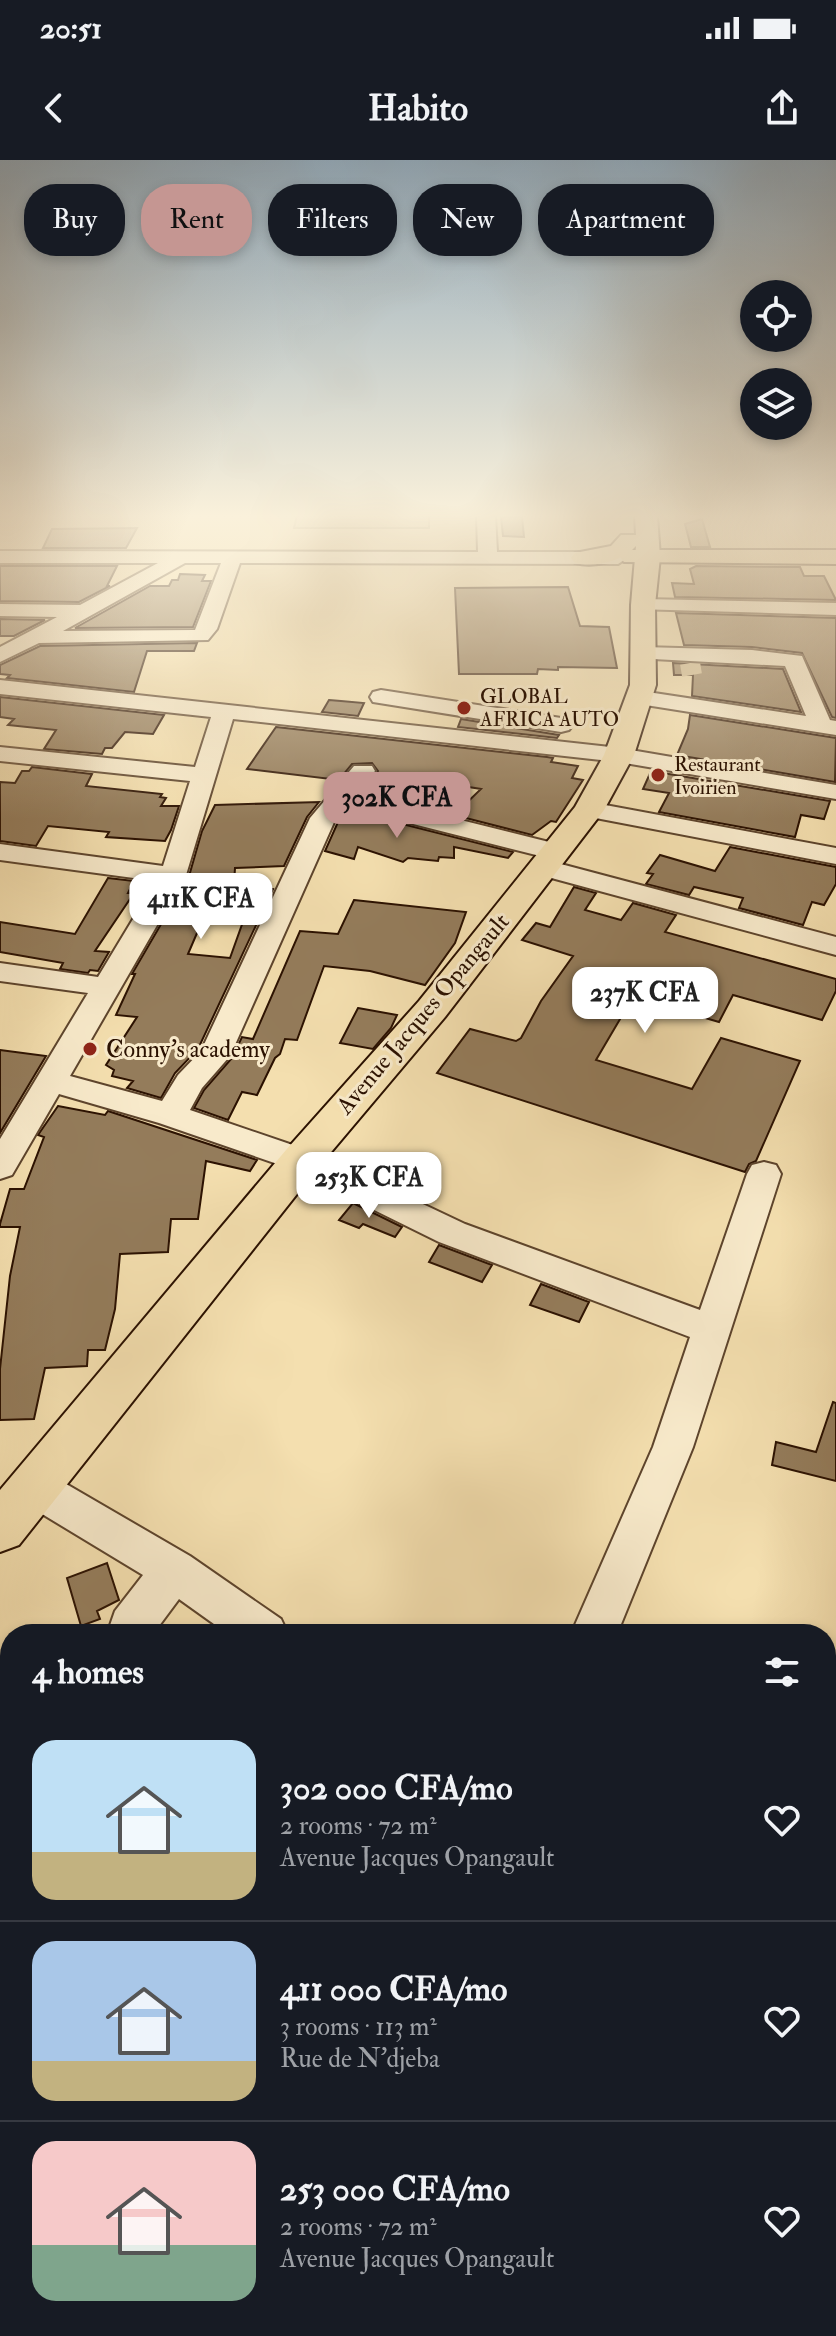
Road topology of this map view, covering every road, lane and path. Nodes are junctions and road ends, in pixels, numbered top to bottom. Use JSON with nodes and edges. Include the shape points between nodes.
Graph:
{"nodes":[{"id":1,"x":74,"y":617,"type":"edge"},
{"id":2,"x":211,"y":617,"type":"edge"},
{"id":3,"x":643,"y":617,"type":"edge"},
{"id":4,"x":36,"y":637,"type":"junction"},
{"id":5,"x":0,"y":656,"type":"edge"},
{"id":6,"x":647,"y":672,"type":"junction"},
{"id":7,"x":0,"y":687,"type":"edge"},
{"id":8,"x":381,"y":697,"type":"dead end"},
{"id":9,"x":224,"y":711,"type":"junction"},
{"id":10,"x":828,"y":727,"type":"edge"},
{"id":11,"x":623,"y":745,"type":"junction"},
{"id":12,"x":0,"y":754,"type":"edge"},
{"id":13,"x":363,"y":771,"type":"dead end"},
{"id":14,"x":203,"y":775,"type":"junction"},
{"id":15,"x":836,"y":792,"type":"edge"},
{"id":16,"x":341,"y":798,"type":"junction"},
{"id":17,"x":589,"y":810,"type":"junction"},
{"id":18,"x":0,"y":852,"type":"edge"},
{"id":19,"x":836,"y":856,"type":"edge"},
{"id":20,"x":549,"y":859,"type":"junction"},
{"id":21,"x":173,"y":875,"type":"junction"},
{"id":22,"x":836,"y":946,"type":"edge"},
{"id":23,"x":0,"y":972,"type":"edge"},
{"id":24,"x":107,"y":987,"type":"junction"},
{"id":25,"x":51,"y":1081,"type":"junction"},
{"id":26,"x":171,"y":1115,"type":"junction"},
{"id":27,"x":301,"y":1160,"type":"junction"},
{"id":28,"x":0,"y":1167,"type":"edge"},
{"id":29,"x":764,"y":1174,"type":"dead end"},
{"id":30,"x":712,"y":1330,"type":"junction"},
{"id":31,"x":34,"y":1487,"type":"junction"},
{"id":32,"x":0,"y":1529,"type":"edge"},
{"id":33,"x":174,"y":1570,"type":"junction"},
{"id":34,"x":133,"y":1624,"type":"edge"},
{"id":35,"x":251,"y":1624,"type":"edge"},
{"id":36,"x":598,"y":1624,"type":"edge"}],
"edges":[{"from":1,"to":4,"type":"street"},
{"from":2,"to":4,"type":"street","via":[[201,636]]},
{"from":3,"to":6,"type":"main road","name":"Avenue Jacques Opangault"},
{"from":4,"to":5,"type":"street"},
{"from":6,"to":6,"type":"street","via":[[691,673]]},
{"from":6,"to":10,"type":"street"},
{"from":6,"to":10,"type":"street","via":[[752,656],[794,661]]},
{"from":6,"to":11,"type":"main road","name":"Avenue Jacques Opangault"},
{"from":7,"to":9,"type":"street"},
{"from":8,"to":11,"type":"street"},
{"from":9,"to":11,"type":"street"},
{"from":9,"to":14,"type":"street"},
{"from":11,"to":15,"type":"street"},
{"from":11,"to":17,"type":"main road","name":"Avenue Jacques Opangault"},
{"from":12,"to":14,"type":"street"},
{"from":13,"to":16,"type":"street"},
{"from":14,"to":21,"type":"street"},
{"from":16,"to":20,"type":"street"},
{"from":16,"to":26,"type":"street","via":[[323,818],[214,1056],[189,1082]]},
{"from":17,"to":19,"type":"street"},
{"from":17,"to":20,"type":"main road","name":"Avenue Jacques Opangault"},
{"from":18,"to":21,"type":"street"},
{"from":20,"to":22,"type":"street"},
{"from":20,"to":27,"type":"main road","name":"Avenue Jacques Opangault","via":[[432,1009]]},
{"from":21,"to":24,"type":"street"},
{"from":23,"to":24,"type":"street"},
{"from":24,"to":25,"type":"street"},
{"from":25,"to":26,"type":"street"},
{"from":25,"to":28,"type":"street"},
{"from":26,"to":27,"type":"street"},
{"from":27,"to":30,"type":"street","via":[[452,1233]]},
{"from":27,"to":31,"type":"main road","name":"Avenue Jacques Opangault"},
{"from":29,"to":30,"type":"street"},
{"from":30,"to":36,"type":"street","via":[[673,1447]]},
{"from":31,"to":32,"type":"main road","name":"Avenue Jacques Opangault"},
{"from":31,"to":33,"type":"street"},
{"from":33,"to":34,"type":"street"},
{"from":33,"to":35,"type":"street"}]}
